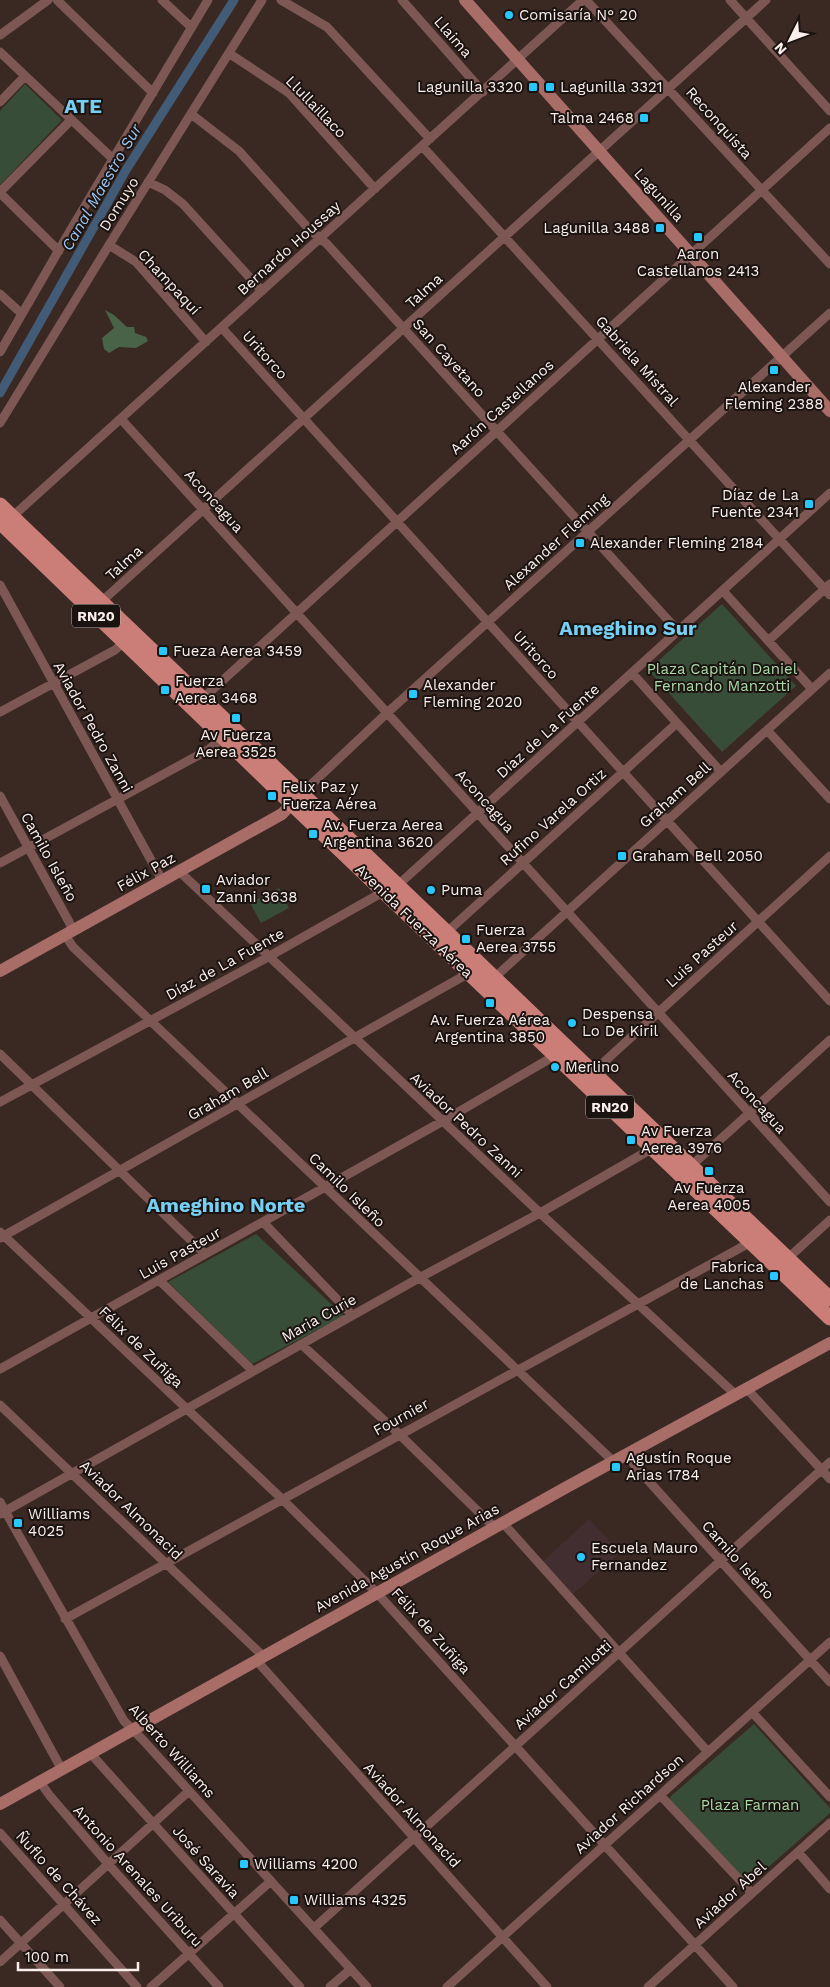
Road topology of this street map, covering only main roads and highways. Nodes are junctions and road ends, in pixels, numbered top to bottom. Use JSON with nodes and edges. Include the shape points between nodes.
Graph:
{"nodes":[{"id":1,"x":465,"y":0,"type":"edge"},
{"id":2,"x":830,"y":411,"type":"edge"},
{"id":3,"x":0,"y":505,"type":"edge"},
{"id":4,"x":6,"y":520,"type":"edge"},
{"id":5,"x":198,"y":703,"type":"junction"},
{"id":6,"x":297,"y":799,"type":"junction"},
{"id":7,"x":0,"y":971,"type":"edge"},
{"id":8,"x":783,"y":1263,"type":"junction"},
{"id":9,"x":830,"y":1299,"type":"edge"},
{"id":10,"x":830,"y":1318,"type":"edge"},
{"id":11,"x":830,"y":1343,"type":"edge"},
{"id":12,"x":0,"y":1804,"type":"edge"}],
"edges":[{"from":1,"to":2,"type":"main road","name":"Lagunilla"},
{"from":3,"to":4,"type":"main road","name":"Avenida Fuerza Aérea","number":"RN20"},
{"from":4,"to":5,"type":"main road","name":"Avenida Fuerza Aérea","number":"RN20","via":[[101,602]]},
{"from":4,"to":5,"type":"main road","name":"Avenida Fuerza Aérea","number":"RN20","via":[[124,642]]},
{"from":5,"to":6,"type":"main road","name":"Avenida Fuerza Aérea","number":"RN20"},
{"from":5,"to":6,"type":"main road","name":"Avenida Fuerza Aérea","number":"RN20","via":[[224,737]]},
{"from":6,"to":7,"type":"main road","name":"Félix Paz","via":[[282,814]]},
{"from":6,"to":8,"type":"main road","name":"Avenida Fuerza Aérea","number":"RN20","via":[[398,885],[691,1166]]},
{"from":6,"to":8,"type":"main road","name":"Avenida Fuerza Aérea","number":"RN20","via":[[383,892],[751,1242]]},
{"from":8,"to":9,"type":"main road","name":"Avenida Fuerza Aérea","number":"RN20"},
{"from":8,"to":10,"type":"main road","name":"Avenida Fuerza Aérea","number":"RN20"},
{"from":11,"to":12,"type":"main road","name":"Avenida Agustín Roque Arias"}]}
